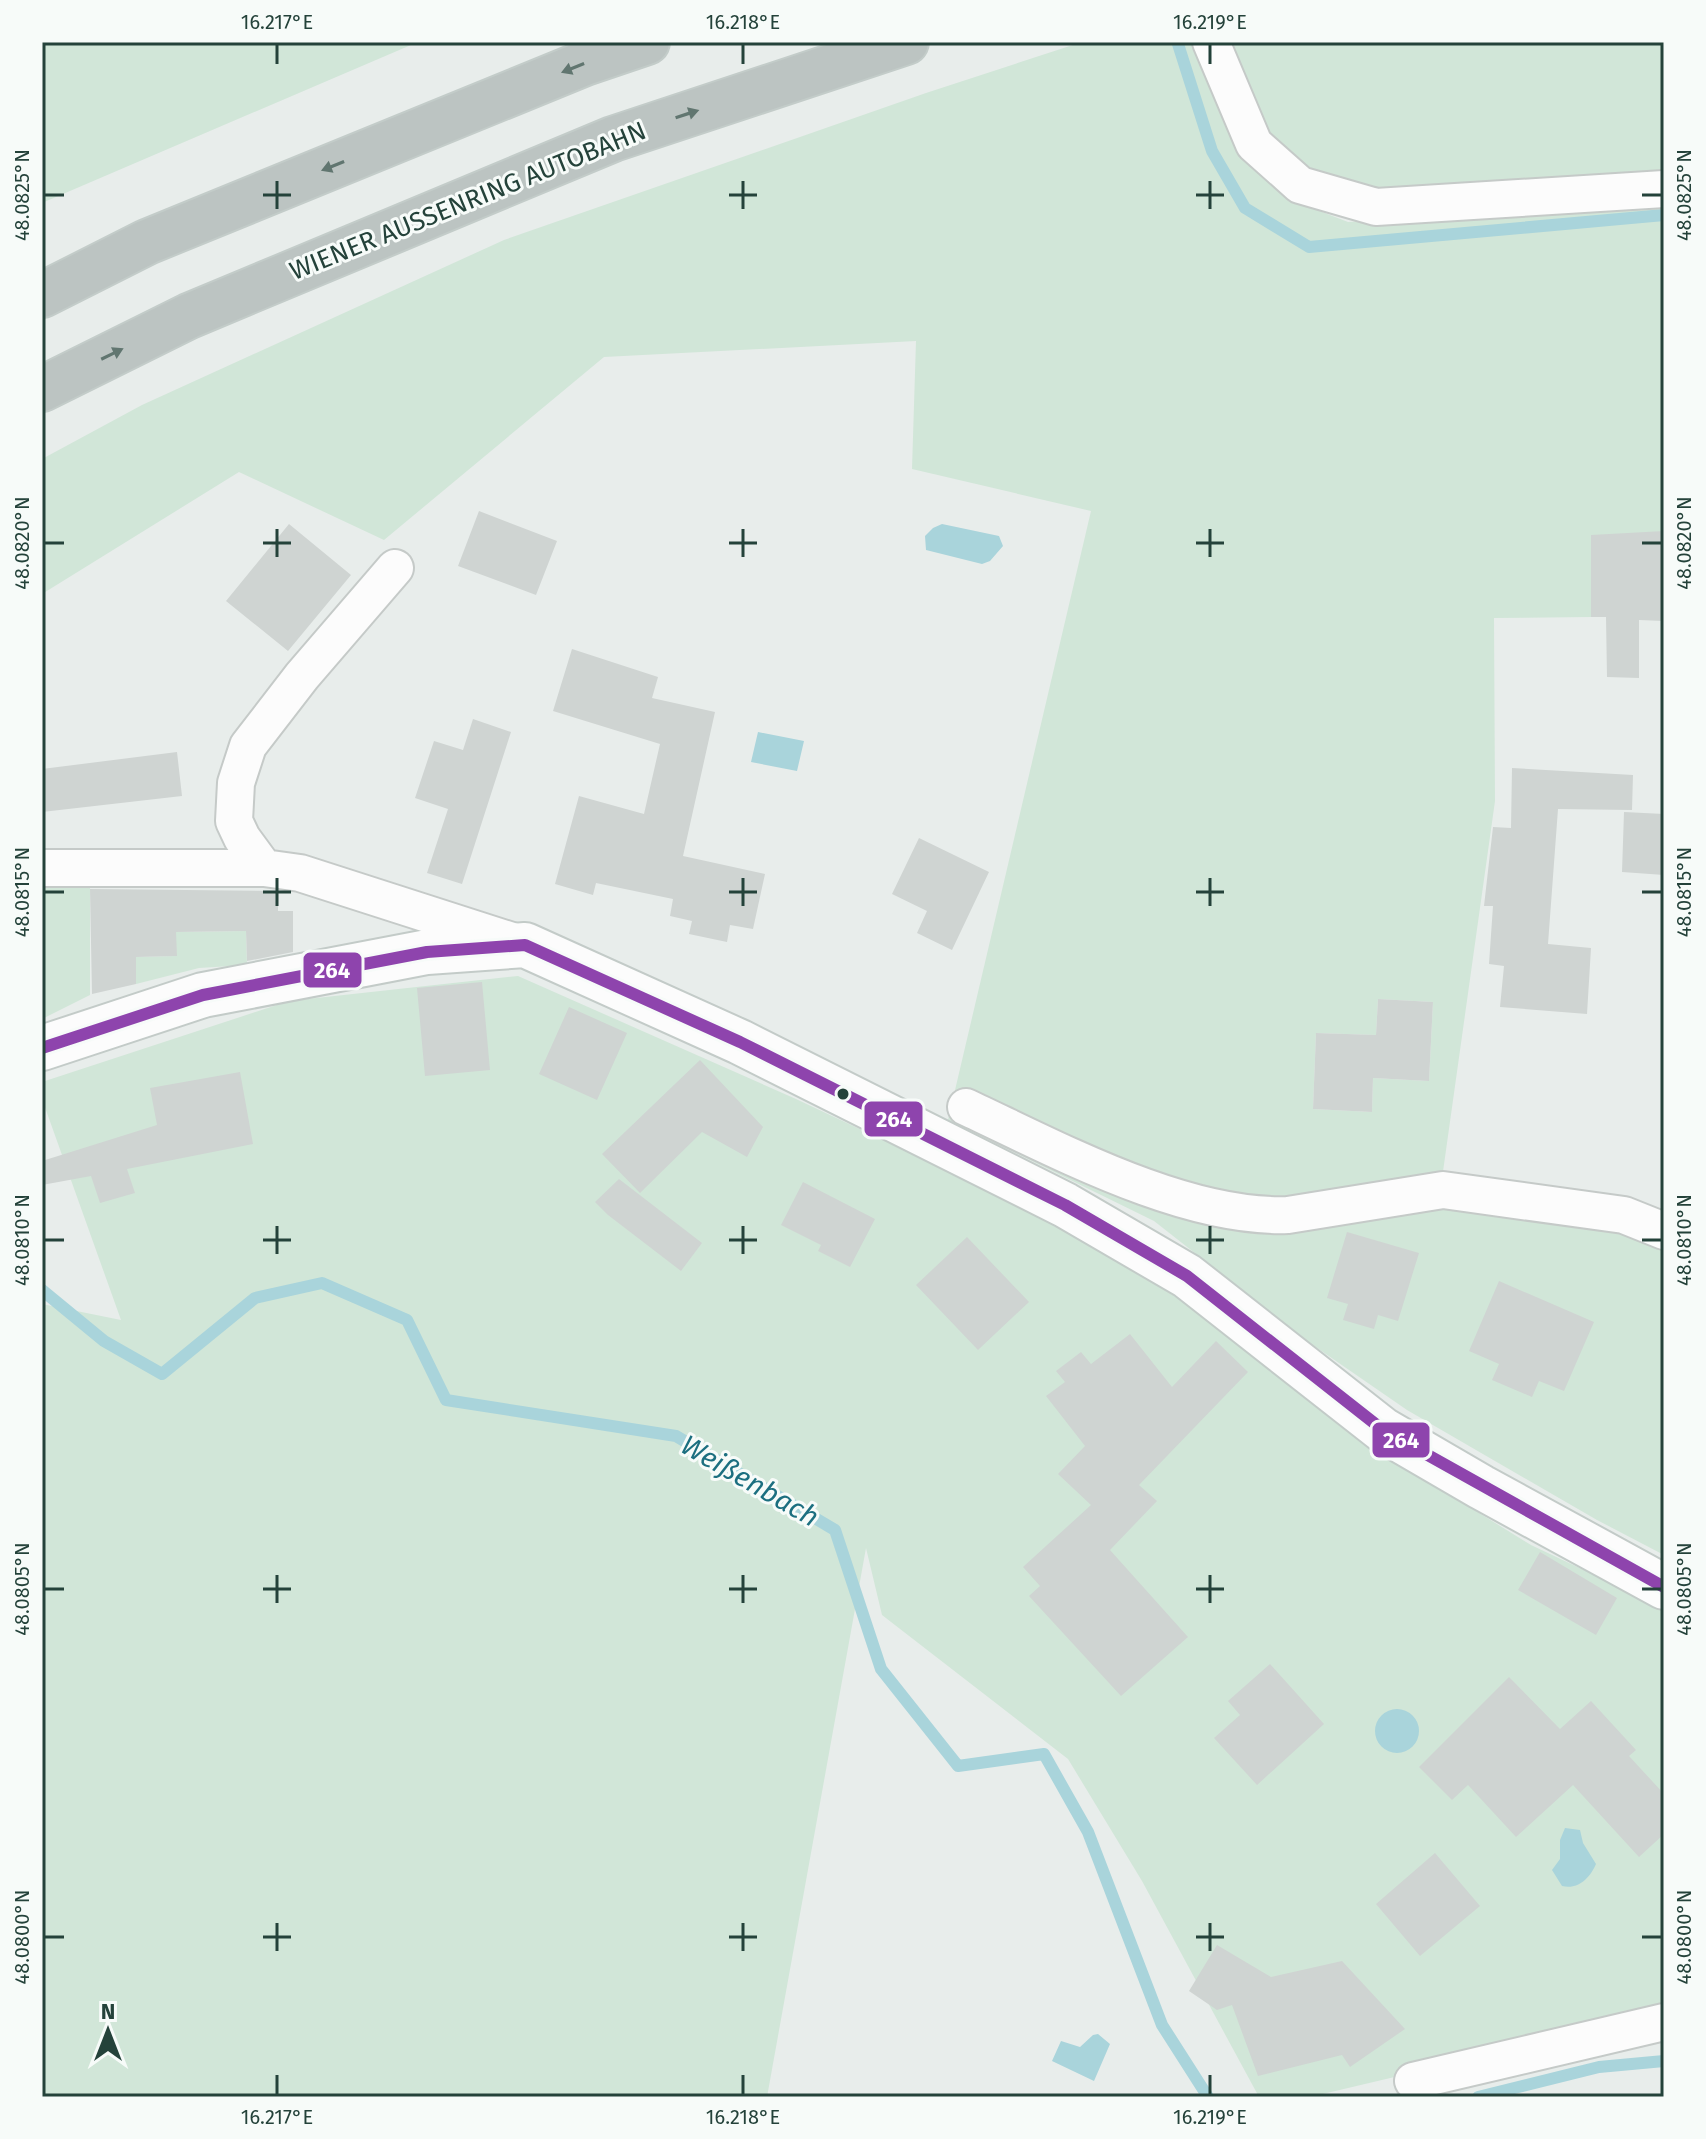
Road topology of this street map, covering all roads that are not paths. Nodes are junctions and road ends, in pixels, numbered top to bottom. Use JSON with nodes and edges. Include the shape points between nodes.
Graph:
{"nodes":[{"id":1,"x":647,"y":42,"type":"edge"},
{"id":2,"x":906,"y":42,"type":"edge"},
{"id":3,"x":1211,"y":42,"type":"edge"},
{"id":4,"x":1664,"y":189,"type":"edge"},
{"id":5,"x":42,"y":295,"type":"edge"},
{"id":6,"x":42,"y":389,"type":"edge"},
{"id":7,"x":395,"y":568,"type":"dead end"},
{"id":8,"x":42,"y":868,"type":"edge"},
{"id":9,"x":264,"y":868,"type":"junction"},
{"id":10,"x":525,"y":945,"type":"junction"},
{"id":11,"x":42,"y":1048,"type":"edge"},
{"id":12,"x":966,"y":1107,"type":"dead end"},
{"id":13,"x":1664,"y":1231,"type":"edge"},
{"id":14,"x":1664,"y":1587,"type":"edge"},
{"id":15,"x":1664,"y":2022,"type":"edge"},
{"id":16,"x":1413,"y":2081,"type":"dead end"}],
"edges":[{"from":1,"to":5,"type":"highway","one_way":true,"via":[[147,242]]},
{"from":6,"to":2,"type":"highway","name":"WIENER AUSSENRING AUTOBAHN","one_way":true,"via":[[189,316],[613,139]]},
{"from":3,"to":4,"type":"street","via":[[1254,144],[1300,185],[1376,207]]},
{"from":7,"to":9,"type":"street","via":[[248,746],[236,783],[234,821]]},
{"from":8,"to":9,"type":"street"},
{"from":9,"to":10,"type":"street","via":[[300,873]]},
{"from":10,"to":11,"type":"street","via":[[427,952],[203,995]]},
{"from":10,"to":14,"type":"street","via":[[740,1042],[1065,1205],[1187,1276],[1383,1430]]},
{"from":12,"to":13,"type":"street","via":[[1108,1173],[1212,1207],[1288,1215],[1443,1190],[1624,1215]]},
{"from":15,"to":16,"type":"street"}]}
